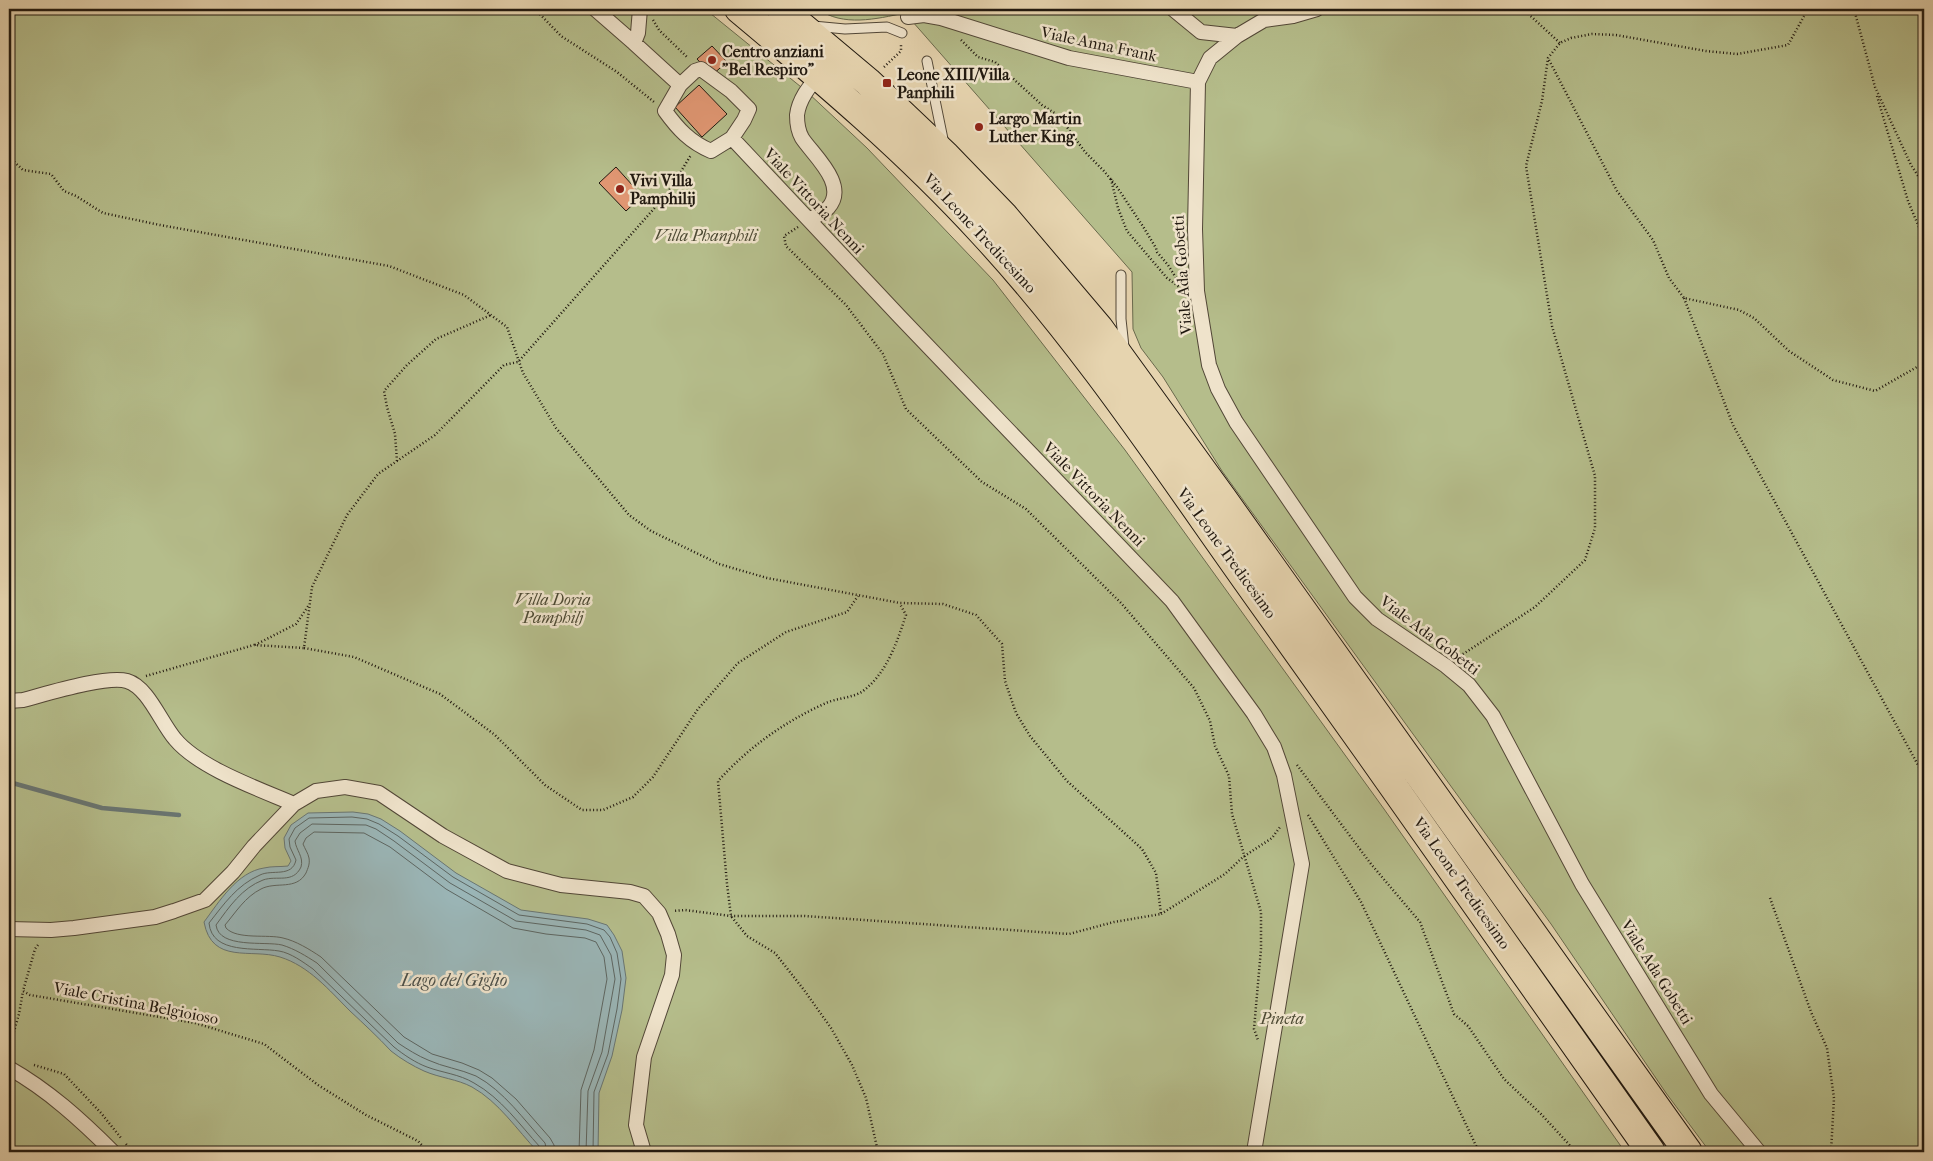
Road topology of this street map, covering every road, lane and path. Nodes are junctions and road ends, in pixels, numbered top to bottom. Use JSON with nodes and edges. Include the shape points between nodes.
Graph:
{"nodes":[{"id":1,"x":535,"y":9,"type":"edge"},
{"id":2,"x":595,"y":9,"type":"edge"},
{"id":3,"x":739,"y":9,"type":"edge"},
{"id":4,"x":1173,"y":9,"type":"edge"},
{"id":5,"x":1316,"y":9,"type":"edge"},
{"id":6,"x":1523,"y":9,"type":"edge"},
{"id":7,"x":1808,"y":9,"type":"edge"},
{"id":8,"x":1854,"y":9,"type":"edge"},
{"id":9,"x":646,"y":12,"type":"edge"},
{"id":10,"x":924,"y":13,"type":"edge"},
{"id":11,"x":790,"y":17,"type":"edge"},
{"id":12,"x":902,"y":32,"type":"joint"},
{"id":13,"x":1237,"y":36,"type":"junction"},
{"id":14,"x":634,"y":43,"type":"junction"},
{"id":15,"x":1560,"y":43,"type":"junction"},
{"id":16,"x":1548,"y":58,"type":"junction"},
{"id":17,"x":928,"y":61,"type":"dead end"},
{"id":18,"x":701,"y":69,"type":"junction"},
{"id":19,"x":819,"y":75,"type":"junction"},
{"id":20,"x":868,"y":82,"type":"junction"},
{"id":21,"x":1198,"y":82,"type":"junction"},
{"id":22,"x":680,"y":85,"type":"junction"},
{"id":23,"x":1875,"y":87,"type":"junction"},
{"id":24,"x":665,"y":111,"type":"junction"},
{"id":25,"x":732,"y":138,"type":"junction"},
{"id":26,"x":697,"y":145,"type":"junction"},
{"id":27,"x":946,"y":156,"type":"junction"},
{"id":28,"x":9,"y":157,"type":"edge"},
{"id":29,"x":1110,"y":177,"type":"junction"},
{"id":30,"x":1924,"y":186,"type":"edge"},
{"id":31,"x":809,"y":220,"type":"junction"},
{"id":32,"x":1924,"y":239,"type":"edge"},
{"id":33,"x":1121,"y":275,"type":"dead end"},
{"id":34,"x":1684,"y":298,"type":"junction"},
{"id":35,"x":491,"y":315,"type":"junction"},
{"id":36,"x":518,"y":362,"type":"junction"},
{"id":37,"x":1924,"y":363,"type":"edge"},
{"id":38,"x":1127,"y":365,"type":"junction"},
{"id":39,"x":397,"y":461,"type":"junction"},
{"id":40,"x":858,"y":596,"type":"junction"},
{"id":41,"x":900,"y":603,"type":"junction"},
{"id":42,"x":310,"y":604,"type":"junction"},
{"id":43,"x":254,"y":645,"type":"junction"},
{"id":44,"x":304,"y":648,"type":"junction"},
{"id":45,"x":1446,"y":666,"type":"junction"},
{"id":46,"x":128,"y":681,"type":"junction"},
{"id":47,"x":9,"y":701,"type":"edge"},
{"id":48,"x":1296,"y":764,"type":"dead end"},
{"id":49,"x":1924,"y":776,"type":"edge"},
{"id":50,"x":294,"y":804,"type":"junction"},
{"id":51,"x":1298,"y":809,"type":"junction"},
{"id":52,"x":1243,"y":857,"type":"junction"},
{"id":53,"x":1770,"y":898,"type":"dead end"},
{"id":54,"x":659,"y":913,"type":"junction"},
{"id":55,"x":1161,"y":914,"type":"junction"},
{"id":56,"x":731,"y":916,"type":"junction"},
{"id":57,"x":9,"y":928,"type":"edge"},
{"id":58,"x":51,"y":930,"type":"junction"},
{"id":59,"x":23,"y":991,"type":"junction"},
{"id":60,"x":9,"y":1049,"type":"edge"},
{"id":61,"x":1270,"y":1063,"type":"junction"},
{"id":62,"x":31,"y":1064,"type":"dead end"},
{"id":63,"x":9,"y":1068,"type":"edge"},
{"id":64,"x":113,"y":1152,"type":"edge"},
{"id":65,"x":133,"y":1152,"type":"edge"},
{"id":66,"x":428,"y":1152,"type":"edge"},
{"id":67,"x":644,"y":1152,"type":"edge"},
{"id":68,"x":878,"y":1152,"type":"edge"},
{"id":69,"x":1254,"y":1152,"type":"edge"},
{"id":70,"x":1479,"y":1152,"type":"edge"},
{"id":71,"x":1576,"y":1152,"type":"edge"},
{"id":72,"x":1651,"y":1152,"type":"edge"},
{"id":73,"x":1688,"y":1152,"type":"edge"},
{"id":74,"x":1759,"y":1152,"type":"edge"},
{"id":75,"x":1831,"y":1152,"type":"edge"}],
"edges":[{"from":1,"to":24,"type":"path","via":[[561,36],[617,72]]},
{"from":2,"to":14,"type":"street"},
{"from":3,"to":19,"type":"main road","name":"Via Leone Tredicesimo"},
{"from":4,"to":13,"type":"street","via":[[1201,32]]},
{"from":5,"to":13,"type":"street","via":[[1264,20]]},
{"from":6,"to":15,"type":"path"},
{"from":7,"to":15,"type":"path","via":[[1788,45],[1737,54],[1616,35],[1592,34]]},
{"from":8,"to":23,"type":"path"},
{"from":9,"to":14,"type":"street"},
{"from":9,"to":18,"type":"path","via":[[659,30]]},
{"from":10,"to":21,"type":"street","name":"Viale Anna Frank","via":[[1068,58]]},
{"from":10,"to":29,"type":"path","via":[[978,57],[995,62],[1042,105],[1059,116],[1085,152]]},
{"from":11,"to":12,"type":"lane","via":[[834,28],[891,28]]},
{"from":11,"to":20,"type":"main road","name":"Via Leone Tredicesimo"},
{"from":12,"to":20,"type":"path","via":[[900,51]]},
{"from":13,"to":21,"type":"street","via":[[1210,58]]},
{"from":14,"to":22,"type":"street"},
{"from":15,"to":16,"type":"path"},
{"from":16,"to":34,"type":"path","via":[[1617,191],[1653,240],[1669,278]]},
{"from":16,"to":45,"type":"path","via":[[1542,101],[1526,166],[1552,326],[1595,476],[1594,528],[1585,560],[1535,607]]},
{"from":17,"to":27,"type":"lane"},
{"from":18,"to":22,"type":"street"},
{"from":18,"to":25,"type":"street","via":[[749,109]]},
{"from":19,"to":31,"type":"street","via":[[800,104],[798,124],[802,138],[828,170],[834,195],[828,208]]},
{"from":19,"to":72,"type":"main road","name":"Via Leone Tredicesimo","via":[[952,200],[1013,267],[1087,358]]},
{"from":20,"to":27,"type":"main road","name":"Via Leone Tredicesimo"},
{"from":21,"to":45,"type":"street","name":"Viale Ada Gobetti","via":[[1195,229],[1198,291],[1205,345],[1215,382],[1236,422],[1355,597],[1377,619]]},
{"from":22,"to":24,"type":"street"},
{"from":23,"to":30,"type":"path"},
{"from":23,"to":32,"type":"path","via":[[1908,201]]},
{"from":24,"to":26,"type":"street","via":[[679,130]]},
{"from":25,"to":26,"type":"street","via":[[711,152]]},
{"from":25,"to":31,"type":"street","name":"Viale Vittoria Nenni"},
{"from":26,"to":36,"type":"path","via":[[668,194]]},
{"from":27,"to":38,"type":"main road","name":"Via Leone Tredicesimo","via":[[1004,216]]},
{"from":28,"to":35,"type":"path","via":[[23,170],[51,174],[64,192],[103,213],[389,266],[464,295]]},
{"from":29,"to":29,"type":"path","via":[[1128,231],[1167,278],[1184,289]]},
{"from":31,"to":51,"type":"street","name":"Viale Vittoria Nenni","via":[[1172,600],[1274,747]]},
{"from":31,"to":52,"type":"path","via":[[784,236],[786,246],[846,305],[883,354],[906,409],[982,482],[1026,509],[1121,603],[1194,688],[1210,722],[1215,746],[1228,776],[1232,814]]},
{"from":33,"to":38,"type":"lane","via":[[1121,319]]},
{"from":34,"to":37,"type":"path","via":[[1739,310],[1754,318],[1789,351],[1833,380],[1875,391]]},
{"from":34,"to":49,"type":"path","via":[[1733,425]]},
{"from":35,"to":36,"type":"path","via":[[507,327]]},
{"from":35,"to":39,"type":"path","via":[[436,339],[384,391],[395,434]]},
{"from":36,"to":39,"type":"path","via":[[504,365],[435,435]]},
{"from":36,"to":40,"type":"path","via":[[556,428],[628,515],[651,532],[719,564],[767,578]]},
{"from":38,"to":73,"type":"main road","name":"Via Leone Tredicesimo"},
{"from":39,"to":42,"type":"path","via":[[378,474],[347,514],[312,587]]},
{"from":40,"to":41,"type":"path"},
{"from":40,"to":44,"type":"path","via":[[847,612],[786,632],[738,663],[698,709],[653,777],[633,797],[603,810],[582,810],[545,785],[495,735],[440,694],[354,657]]},
{"from":41,"to":55,"type":"path","via":[[943,604],[976,615],[1002,644],[1005,682],[1016,713],[1030,736],[1067,781],[1142,849],[1156,873]]},
{"from":41,"to":56,"type":"path","via":[[906,615],[889,660],[862,692],[828,702],[803,714],[758,742],[718,781]]},
{"from":42,"to":43,"type":"path","via":[[296,624]]},
{"from":42,"to":44,"type":"path"},
{"from":43,"to":44,"type":"path"},
{"from":43,"to":46,"type":"path"},
{"from":45,"to":74,"type":"street","name":"Viale Ada Gobetti","via":[[1469,685],[1493,716],[1582,884],[1711,1094]]},
{"from":46,"to":47,"type":"street","via":[[110,679]]},
{"from":46,"to":50,"type":"street","via":[[147,699],[175,739],[196,760]]},
{"from":48,"to":71,"type":"path","via":[[1371,864],[1420,922],[1454,1014],[1468,1026],[1504,1079]]},
{"from":50,"to":54,"type":"street","via":[[316,791],[345,787],[379,793],[444,836],[506,871],[561,885],[630,892],[644,896]]},
{"from":50,"to":58,"type":"street","via":[[205,900],[155,917]]},
{"from":51,"to":52,"type":"path","via":[[1272,838]]},
{"from":51,"to":61,"type":"street","name":"Viale Vittoria Nenni","via":[[1302,864]]},
{"from":51,"to":70,"type":"path","via":[[1361,902]]},
{"from":52,"to":55,"type":"path","via":[[1225,874]]},
{"from":52,"to":61,"type":"path","via":[[1261,912],[1254,1029],[1262,1055]]},
{"from":53,"to":75,"type":"path","via":[[1827,1048],[1834,1098]]},
{"from":54,"to":56,"type":"path","via":[[685,910]]},
{"from":54,"to":67,"type":"street","via":[[674,955],[672,975],[644,1057],[636,1125]]},
{"from":55,"to":56,"type":"path","via":[[1069,934],[805,916]]},
{"from":56,"to":68,"type":"path","via":[[747,936],[774,953],[832,1028],[866,1098]]},
{"from":57,"to":58,"type":"street"},
{"from":58,"to":59,"type":"path","via":[[35,949]]},
{"from":59,"to":60,"type":"path"},
{"from":59,"to":66,"type":"path","name":"Viale Cristina Belgioioso","via":[[30,995],[195,1023],[264,1044],[318,1085],[366,1115],[418,1141]]},
{"from":61,"to":69,"type":"street","name":"Viale Vittoria Nenni"},
{"from":62,"to":65,"type":"path","via":[[64,1074]]},
{"from":63,"to":64,"type":"street","via":[[53,1096]]}]}
